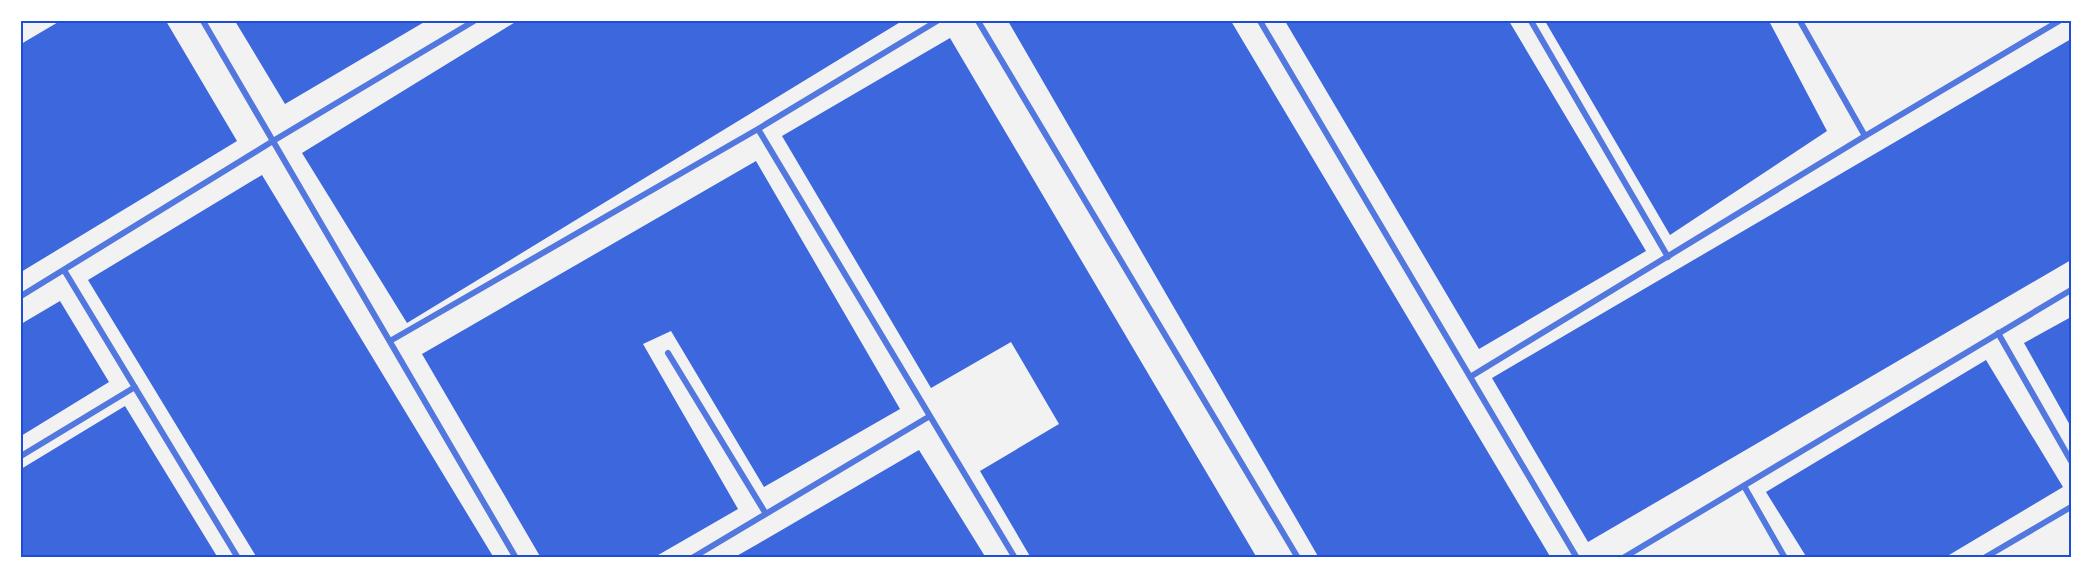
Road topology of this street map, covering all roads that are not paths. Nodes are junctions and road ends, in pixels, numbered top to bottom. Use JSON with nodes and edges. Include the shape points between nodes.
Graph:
{"nodes":[{"id":1,"x":203,"y":21,"type":"edge"},
{"id":2,"x":474,"y":21,"type":"edge"},
{"id":3,"x":937,"y":21,"type":"edge"},
{"id":4,"x":978,"y":21,"type":"edge"},
{"id":5,"x":1260,"y":21,"type":"edge"},
{"id":6,"x":1531,"y":21,"type":"edge"},
{"id":7,"x":1800,"y":21,"type":"edge"},
{"id":8,"x":2059,"y":21,"type":"edge"},
{"id":9,"x":758,"y":129,"type":"junction"},
{"id":10,"x":1865,"y":136,"type":"junction"},
{"id":11,"x":273,"y":141,"type":"junction"},
{"id":12,"x":1668,"y":257,"type":"junction"},
{"id":13,"x":64,"y":270,"type":"junction"},
{"id":14,"x":2071,"y":290,"type":"edge"},
{"id":15,"x":21,"y":296,"type":"edge"},
{"id":16,"x":1998,"y":333,"type":"junction"},
{"id":17,"x":390,"y":341,"type":"junction"},
{"id":18,"x":668,"y":353,"type":"dead end"},
{"id":19,"x":1470,"y":377,"type":"junction"},
{"id":20,"x":135,"y":387,"type":"junction"},
{"id":21,"x":930,"y":416,"type":"junction"},
{"id":22,"x":21,"y":456,"type":"edge"},
{"id":23,"x":2071,"y":461,"type":"edge"},
{"id":24,"x":1744,"y":486,"type":"junction"},
{"id":25,"x":2071,"y":507,"type":"edge"},
{"id":26,"x":766,"y":514,"type":"junction"},
{"id":27,"x":238,"y":558,"type":"edge"},
{"id":28,"x":516,"y":558,"type":"edge"},
{"id":29,"x":692,"y":558,"type":"edge"},
{"id":30,"x":1015,"y":558,"type":"edge"},
{"id":31,"x":1298,"y":558,"type":"edge"},
{"id":32,"x":1577,"y":558,"type":"edge"},
{"id":33,"x":1623,"y":558,"type":"edge"},
{"id":34,"x":1785,"y":558,"type":"edge"},
{"id":35,"x":1984,"y":558,"type":"edge"}],
"edges":[{"from":1,"to":11,"type":"street"},
{"from":2,"to":11,"type":"street"},
{"from":3,"to":9,"type":"street"},
{"from":4,"to":31,"type":"street"},
{"from":5,"to":19,"type":"street"},
{"from":6,"to":12,"type":"street"},
{"from":7,"to":10,"type":"street"},
{"from":8,"to":10,"type":"street"},
{"from":9,"to":17,"type":"street"},
{"from":9,"to":21,"type":"street"},
{"from":10,"to":12,"type":"street"},
{"from":11,"to":13,"type":"street"},
{"from":11,"to":17,"type":"street"},
{"from":12,"to":19,"type":"street"},
{"from":13,"to":15,"type":"street"},
{"from":13,"to":20,"type":"street"},
{"from":14,"to":16,"type":"street"},
{"from":16,"to":23,"type":"street"},
{"from":16,"to":24,"type":"street"},
{"from":17,"to":28,"type":"street"},
{"from":18,"to":26,"type":"street"},
{"from":19,"to":32,"type":"street"},
{"from":20,"to":22,"type":"street"},
{"from":20,"to":27,"type":"street"},
{"from":21,"to":26,"type":"street"},
{"from":21,"to":30,"type":"street"},
{"from":24,"to":33,"type":"street"},
{"from":24,"to":34,"type":"street"},
{"from":25,"to":35,"type":"street"},
{"from":26,"to":29,"type":"street"}]}
